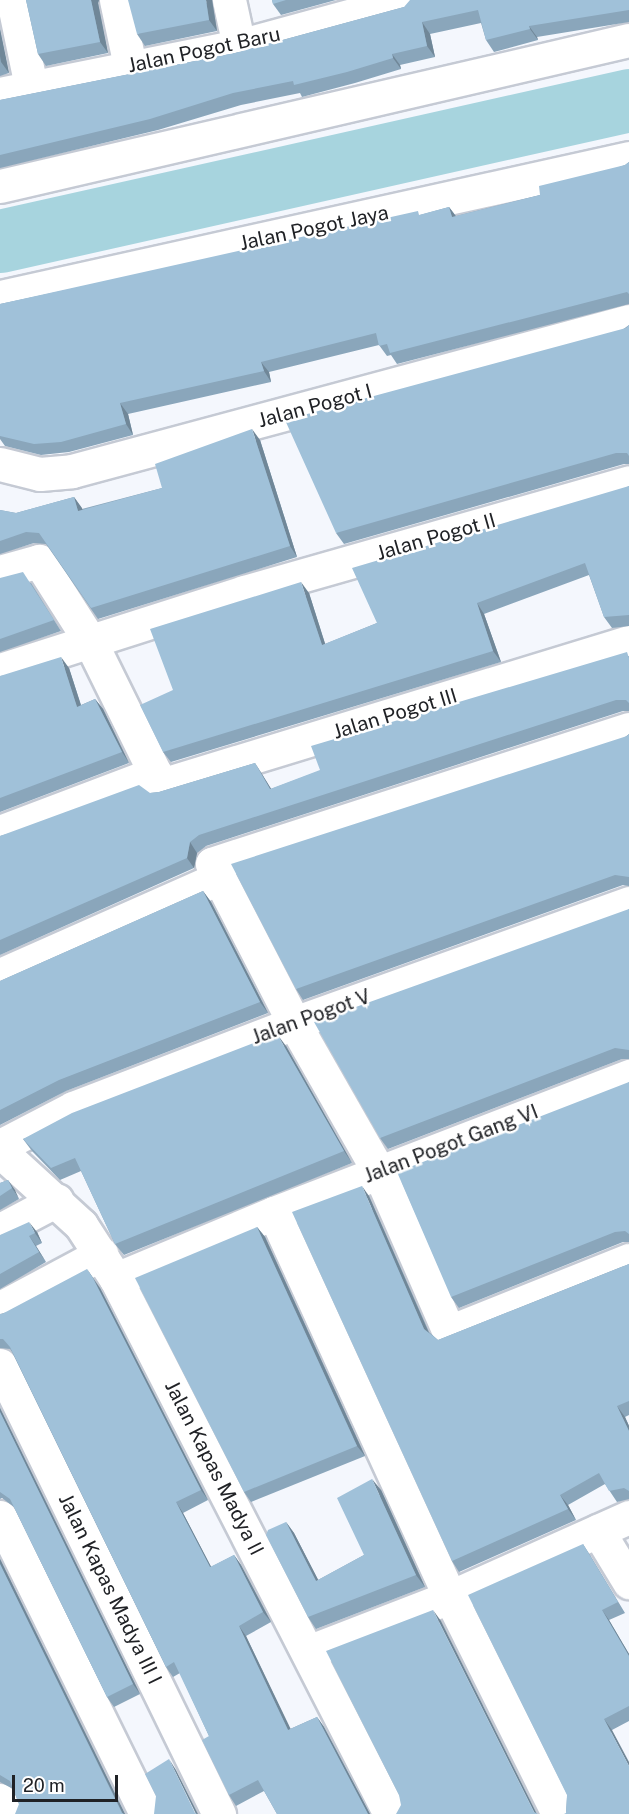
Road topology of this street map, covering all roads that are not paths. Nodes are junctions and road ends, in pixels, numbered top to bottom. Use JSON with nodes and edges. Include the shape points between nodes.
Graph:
{"nodes":[{"id":1,"x":13,"y":0,"type":"edge"},
{"id":2,"x":116,"y":0,"type":"edge"},
{"id":3,"x":229,"y":0,"type":"edge"},
{"id":4,"x":407,"y":0,"type":"edge"},
{"id":5,"x":629,"y":40,"type":"edge"},
{"id":6,"x":239,"y":46,"type":"junction"},
{"id":7,"x":130,"y":66,"type":"junction"},
{"id":8,"x":31,"y":86,"type":"junction"},
{"id":9,"x":0,"y":94,"type":"edge"},
{"id":10,"x":629,"y":158,"type":"edge"},
{"id":11,"x":0,"y":186,"type":"edge"},
{"id":12,"x":0,"y":297,"type":"edge"},
{"id":13,"x":629,"y":321,"type":"edge"},
{"id":14,"x":0,"y":464,"type":"edge"},
{"id":15,"x":629,"y":482,"type":"edge"},
{"id":16,"x":0,"y":572,"type":"edge"},
{"id":17,"x":90,"y":641,"type":"junction"},
{"id":18,"x":629,"y":642,"type":"edge"},
{"id":19,"x":0,"y":670,"type":"edge"},
{"id":20,"x":629,"y":729,"type":"edge"},
{"id":21,"x":158,"y":779,"type":"junction"},
{"id":22,"x":0,"y":832,"type":"edge"},
{"id":23,"x":219,"y":878,"type":"junction"},
{"id":24,"x":629,"y":903,"type":"edge"},
{"id":25,"x":0,"y":975,"type":"edge"},
{"id":26,"x":294,"y":1023,"type":"junction"},
{"id":27,"x":629,"y":1076,"type":"edge"},
{"id":28,"x":0,"y":1149,"type":"edge"},
{"id":29,"x":379,"y":1172,"type":"junction"},
{"id":30,"x":57,"y":1200,"type":"junction"},
{"id":31,"x":274,"y":1212,"type":"junction"},
{"id":32,"x":13,"y":1223,"type":"edge"},
{"id":33,"x":629,"y":1260,"type":"edge"},
{"id":34,"x":108,"y":1267,"type":"junction"},
{"id":35,"x":0,"y":1308,"type":"edge"},
{"id":36,"x":0,"y":1365,"type":"edge"},
{"id":37,"x":0,"y":1517,"type":"edge"},
{"id":38,"x":629,"y":1517,"type":"edge"},
{"id":39,"x":598,"y":1531,"type":"junction"},
{"id":40,"x":629,"y":1582,"type":"edge"},
{"id":41,"x":450,"y":1597,"type":"junction"},
{"id":42,"x":308,"y":1652,"type":"junction"},
{"id":43,"x":0,"y":1800,"type":"edge"},
{"id":44,"x":7,"y":1814,"type":"edge"},
{"id":45,"x":146,"y":1814,"type":"edge"},
{"id":46,"x":219,"y":1814,"type":"edge"},
{"id":47,"x":390,"y":1814,"type":"edge"},
{"id":48,"x":558,"y":1814,"type":"edge"}],
"edges":[{"from":1,"to":8,"type":"street"},
{"from":2,"to":7,"type":"street"},
{"from":3,"to":6,"type":"street"},
{"from":4,"to":6,"type":"street","name":"Jalan Pogot Baru"},
{"from":5,"to":11,"type":"street"},
{"from":6,"to":7,"type":"street","name":"Jalan Pogot Baru"},
{"from":7,"to":8,"type":"street","name":"Jalan Pogot Baru"},
{"from":8,"to":9,"type":"street","name":"Jalan Pogot Baru"},
{"from":10,"to":12,"type":"street","name":"Jalan Pogot Jaya"},
{"from":13,"to":14,"type":"street","name":"Jalan Pogot I","via":[[72,471],[40,474]]},
{"from":15,"to":17,"type":"street","name":"Jalan Pogot II","via":[[244,591]]},
{"from":16,"to":17,"type":"street","via":[[39,561]]},
{"from":17,"to":19,"type":"street","name":"Jalan Pogot II"},
{"from":17,"to":21,"type":"street"},
{"from":18,"to":21,"type":"street","name":"Jalan Pogot III"},
{"from":20,"to":23,"type":"street","via":[[212,864]]},
{"from":21,"to":22,"type":"street","name":"Jalan Pogot III"},
{"from":23,"to":25,"type":"street"},
{"from":23,"to":26,"type":"street"},
{"from":24,"to":26,"type":"street","name":"Jalan Pogot V"},
{"from":26,"to":28,"type":"street","name":"Jalan Pogot V","via":[[73,1107]]},
{"from":26,"to":29,"type":"street"},
{"from":27,"to":29,"type":"street","name":"Jalan Pogot Gang VI"},
{"from":28,"to":30,"type":"street","name":"Jalan Kapas Madya II"},
{"from":29,"to":31,"type":"street","name":"Jalan Pogot Gang VI"},
{"from":29,"to":33,"type":"street","via":[[447,1330],[456,1333]]},
{"from":30,"to":32,"type":"street"},
{"from":30,"to":34,"type":"street","name":"Jalan Kapas Madya II"},
{"from":31,"to":34,"type":"street","name":"Jalan Pogot Gang VI"},
{"from":31,"to":41,"type":"street"},
{"from":34,"to":35,"type":"street","name":"Jalan Pogot Gang VI"},
{"from":34,"to":42,"type":"street","name":"Jalan Kapas Madya II"},
{"from":36,"to":46,"type":"street","name":"Jalan Kapas Madya III I"},
{"from":37,"to":45,"type":"street"},
{"from":38,"to":39,"type":"street"},
{"from":39,"to":40,"type":"street"},
{"from":39,"to":41,"type":"street"},
{"from":41,"to":42,"type":"street"},
{"from":41,"to":48,"type":"street"},
{"from":42,"to":47,"type":"street","name":"Jalan Kapas Madya II"},
{"from":43,"to":44,"type":"street"}]}
